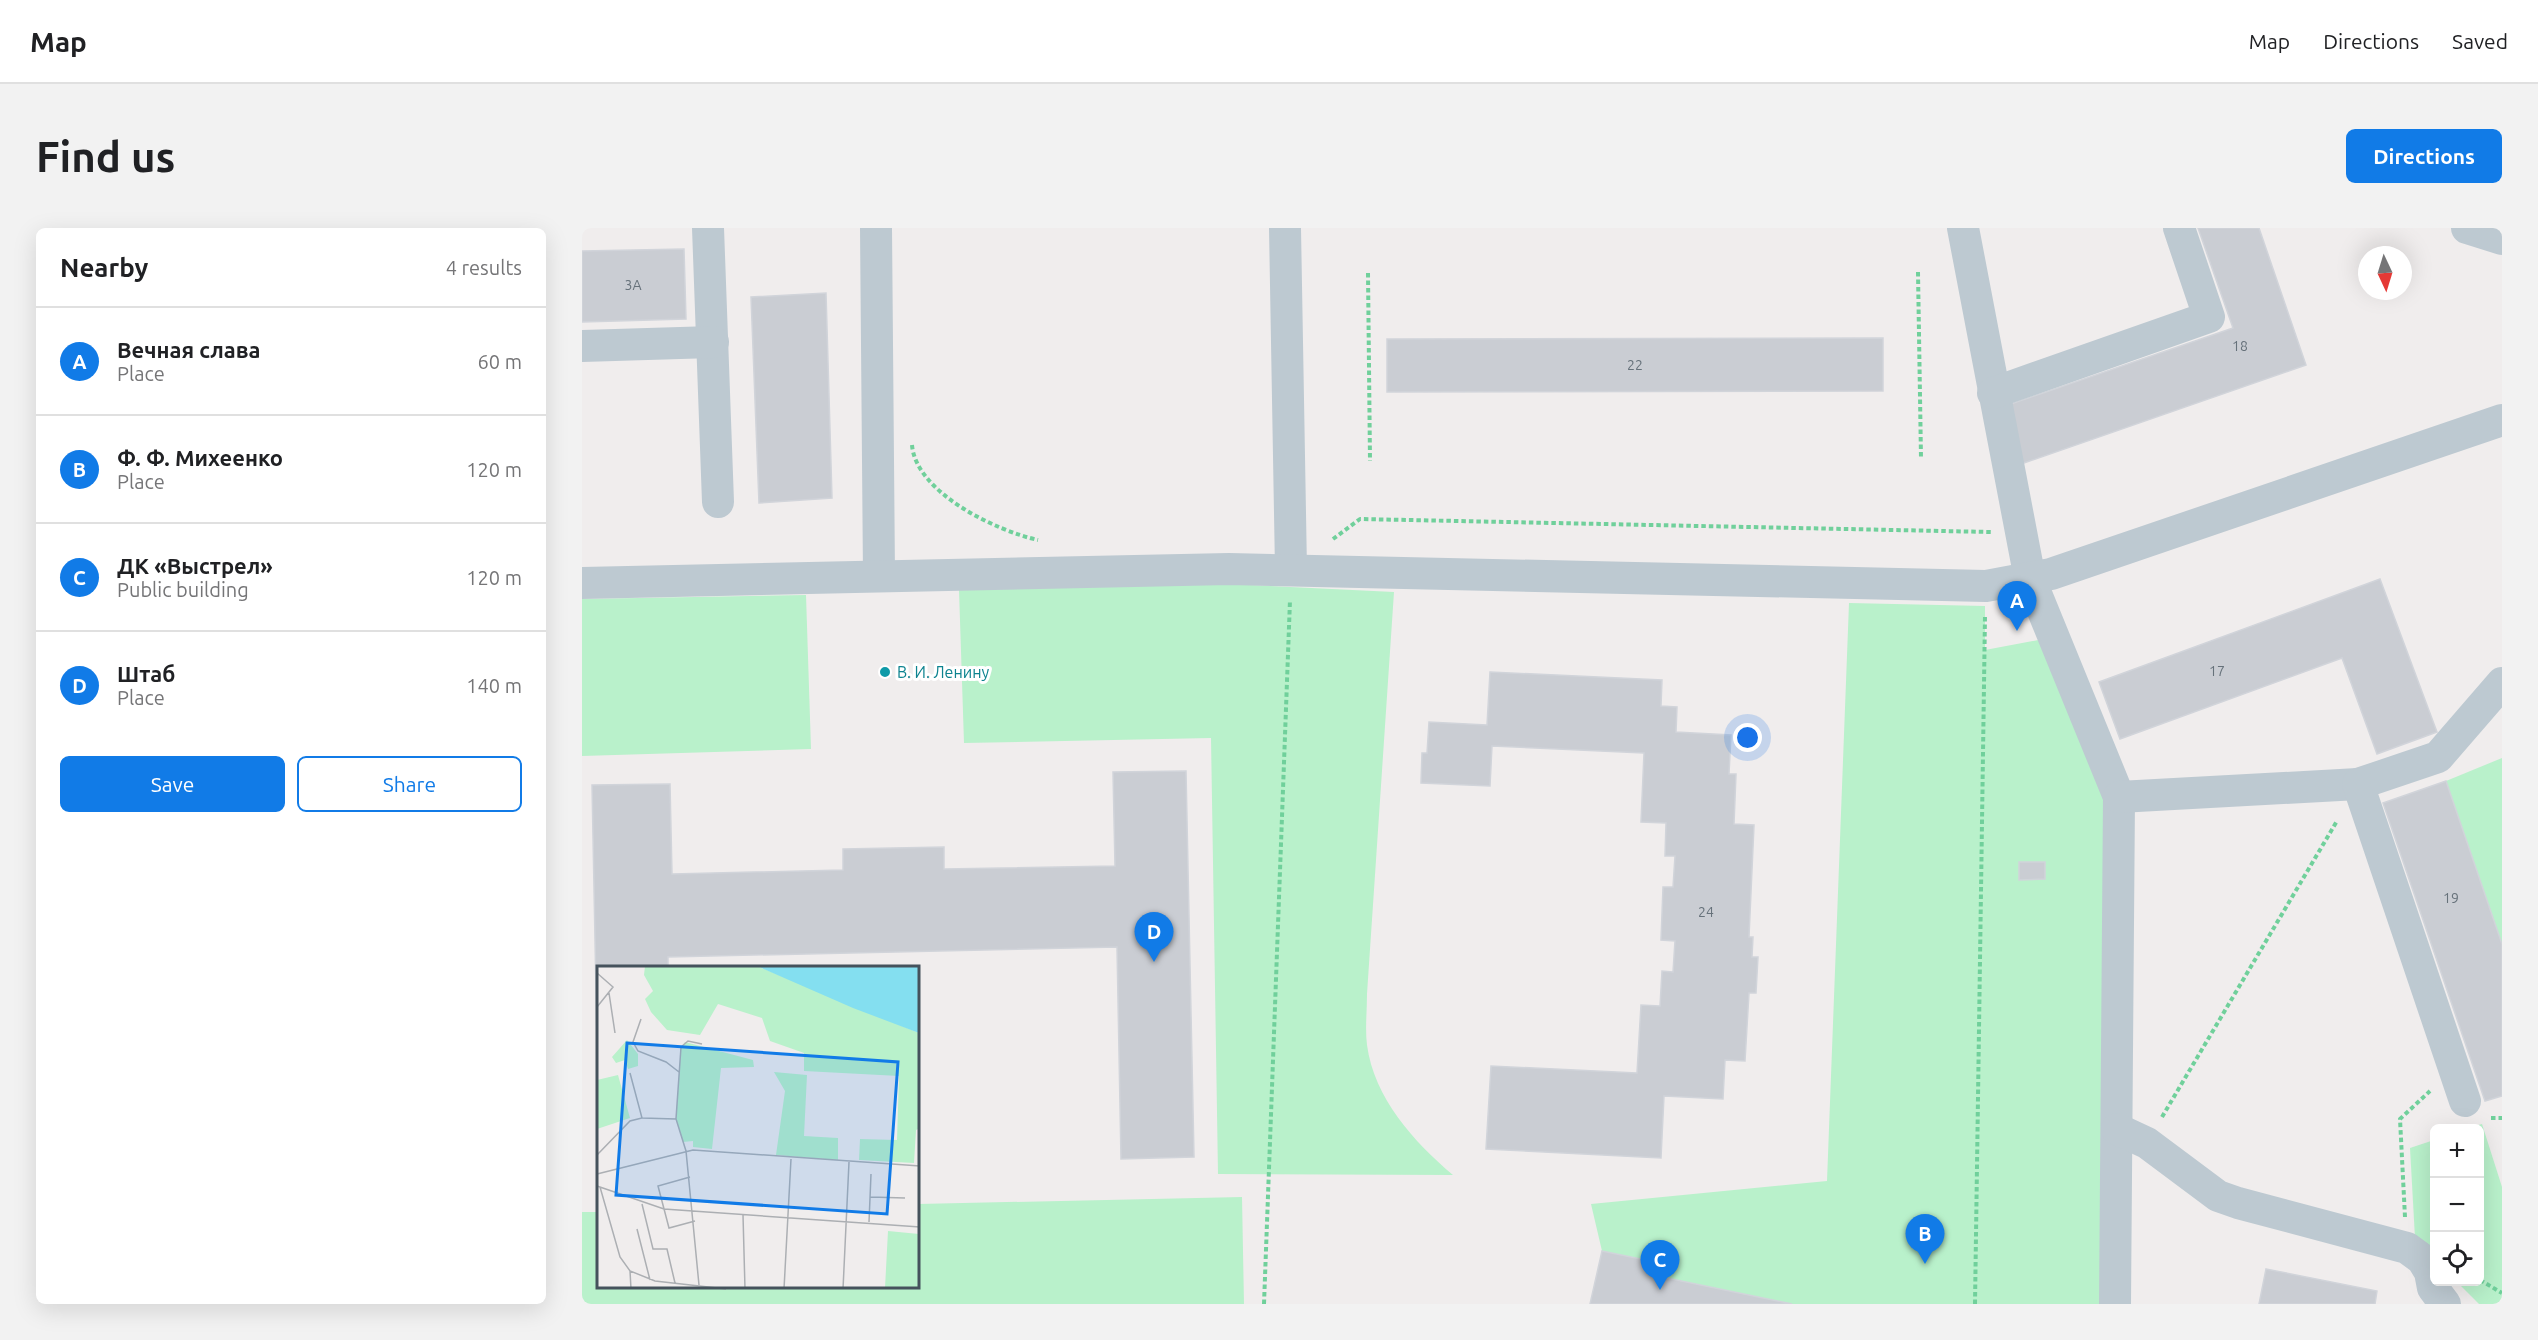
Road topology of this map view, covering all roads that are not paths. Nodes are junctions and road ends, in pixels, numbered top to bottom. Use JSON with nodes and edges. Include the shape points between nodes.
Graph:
{"nodes":[{"id":1,"x":708,"y":228,"type":"edge"},
{"id":2,"x":1285,"y":228,"type":"edge"},
{"id":3,"x":1963,"y":228,"type":"edge"},
{"id":4,"x":2179,"y":228,"type":"edge"},
{"id":5,"x":2467,"y":228,"type":"edge"},
{"id":6,"x":876,"y":235,"type":"edge"},
{"id":7,"x":2502,"y":239,"type":"edge"},
{"id":8,"x":713,"y":342,"type":"junction"},
{"id":9,"x":582,"y":346,"type":"edge"},
{"id":10,"x":1993,"y":393,"type":"junction"},
{"id":11,"x":2502,"y":420,"type":"edge"},
{"id":12,"x":718,"y":502,"type":"dead end"},
{"id":13,"x":1291,"y":570,"type":"junction"},
{"id":14,"x":879,"y":576,"type":"junction"},
{"id":15,"x":2030,"y":579,"type":"junction"},
{"id":16,"x":582,"y":583,"type":"edge"},
{"id":17,"x":2502,"y":683,"type":"edge"},
{"id":18,"x":2358,"y":784,"type":"junction"},
{"id":19,"x":2119,"y":797,"type":"junction"},
{"id":20,"x":2465,"y":1101,"type":"dead end"},
{"id":21,"x":2117,"y":1129,"type":"junction"},
{"id":22,"x":2115,"y":1304,"type":"edge"},
{"id":23,"x":2445,"y":1304,"type":"edge"}],
"edges":[{"from":1,"to":8,"type":"street"},
{"from":2,"to":13,"type":"street"},
{"from":3,"to":10,"type":"street"},
{"from":4,"to":10,"type":"street","via":[[2209,317]]},
{"from":5,"to":7,"type":"street"},
{"from":6,"to":14,"type":"street"},
{"from":8,"to":9,"type":"street"},
{"from":8,"to":12,"type":"street"},
{"from":10,"to":15,"type":"street"},
{"from":11,"to":15,"type":"street"},
{"from":13,"to":14,"type":"street"},
{"from":13,"to":15,"type":"street","via":[[1986,585]]},
{"from":14,"to":16,"type":"street"},
{"from":15,"to":19,"type":"street"},
{"from":17,"to":18,"type":"street","via":[[2438,757]]},
{"from":18,"to":19,"type":"street"},
{"from":18,"to":20,"type":"street"},
{"from":19,"to":21,"type":"street"},
{"from":21,"to":22,"type":"street"},
{"from":21,"to":23,"type":"street","via":[[2147,1143],[2218,1196],[2407,1248],[2422,1259]]}]}
